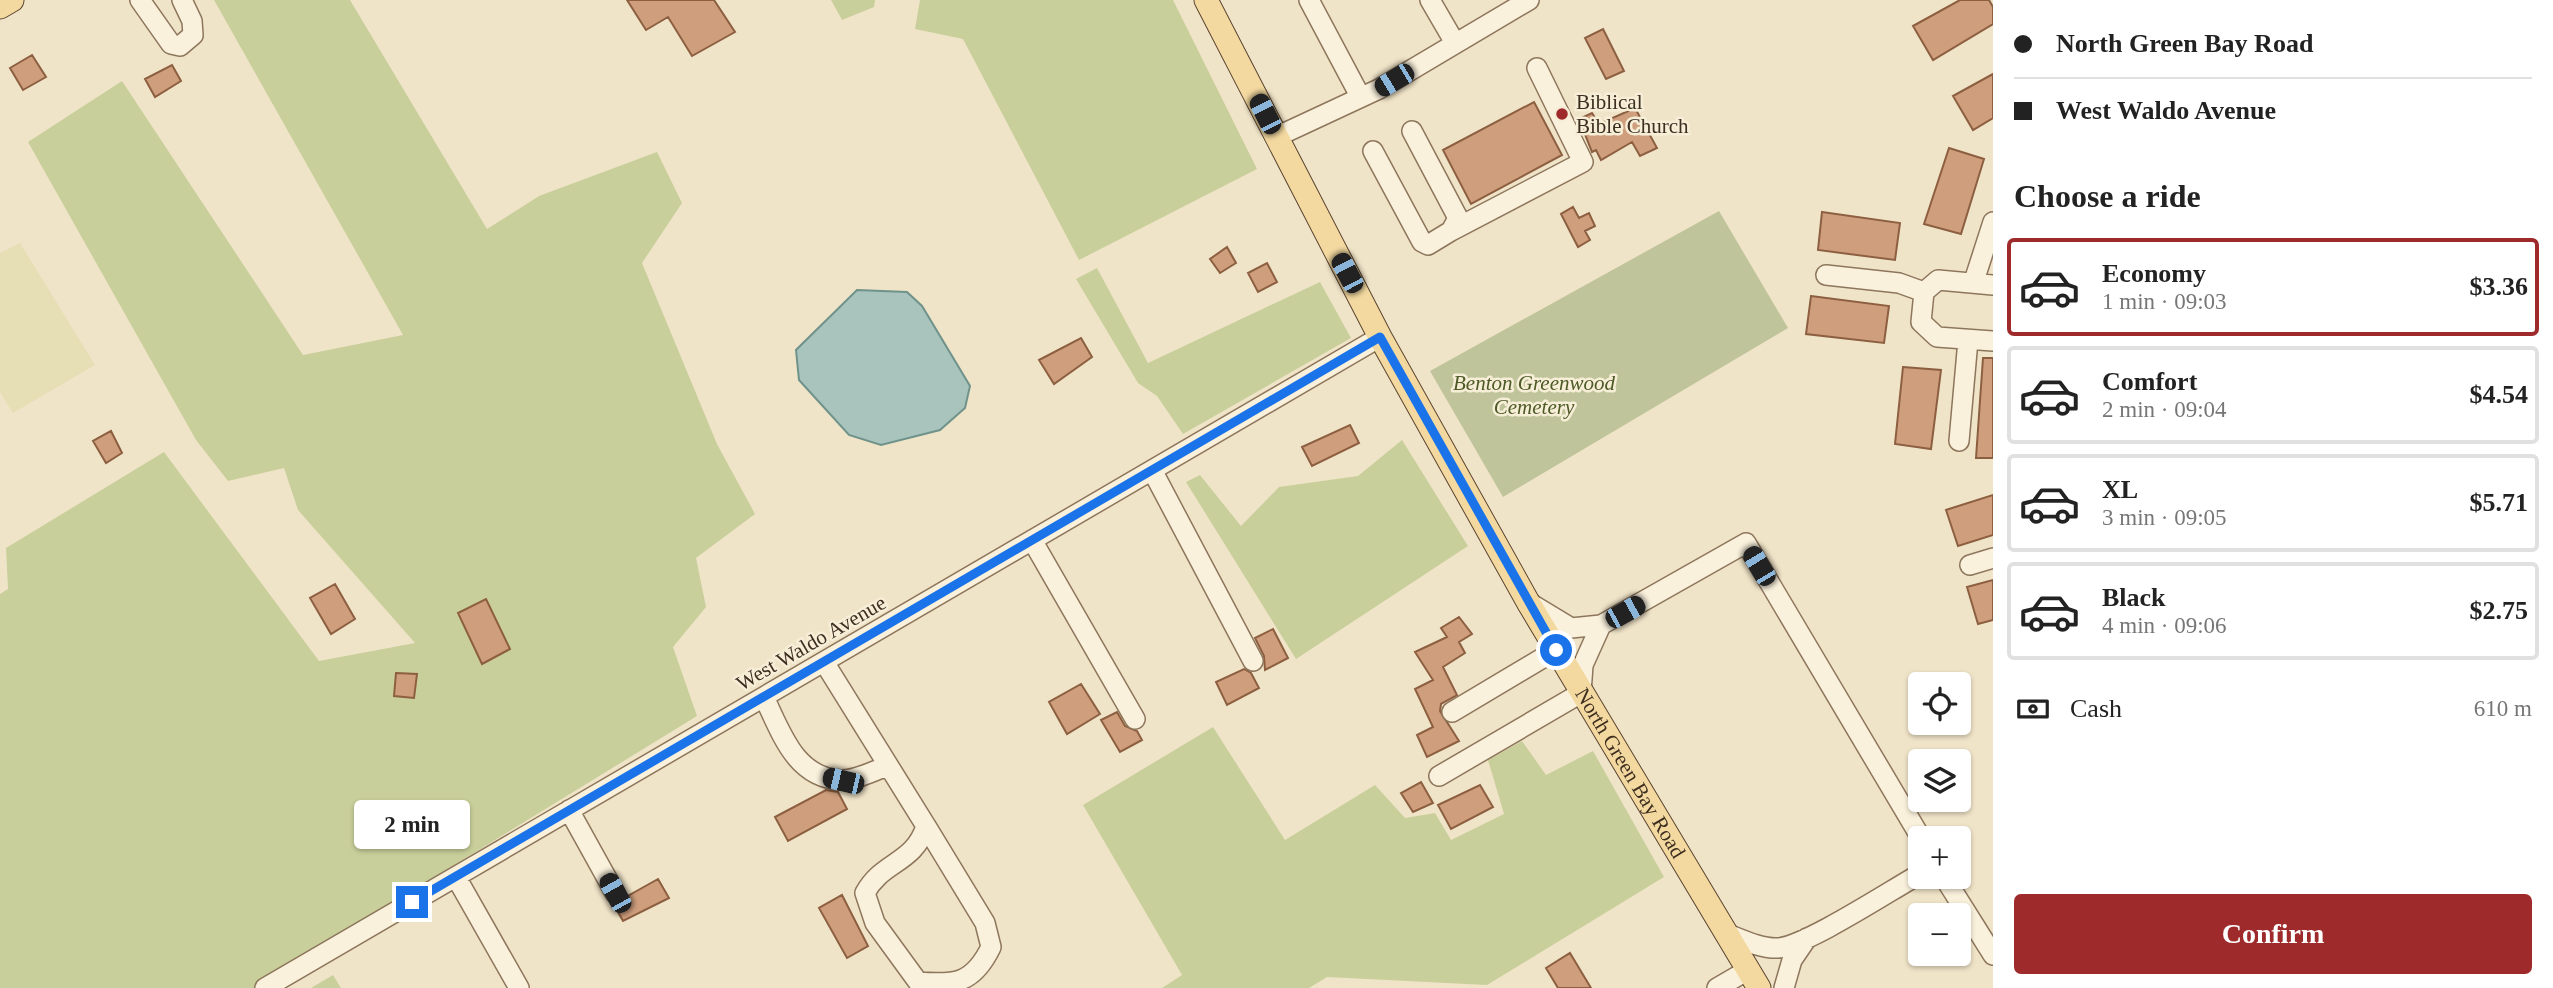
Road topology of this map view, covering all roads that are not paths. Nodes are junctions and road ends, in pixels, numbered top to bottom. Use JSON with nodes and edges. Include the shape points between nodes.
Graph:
{"nodes":[{"id":1,"x":12,"y":0,"type":"edge"},
{"id":2,"x":140,"y":0,"type":"edge"},
{"id":3,"x":181,"y":0,"type":"edge"},
{"id":4,"x":1206,"y":0,"type":"edge"},
{"id":5,"x":1308,"y":0,"type":"edge"},
{"id":6,"x":1430,"y":0,"type":"edge"},
{"id":7,"x":1529,"y":0,"type":"edge"},
{"id":8,"x":0,"y":7,"type":"edge"},
{"id":9,"x":1455,"y":44,"type":"junction"},
{"id":10,"x":1537,"y":68,"type":"dead end"},
{"id":11,"x":1360,"y":96,"type":"junction"},
{"id":12,"x":1412,"y":131,"type":"dead end"},
{"id":13,"x":1276,"y":137,"type":"junction"},
{"id":14,"x":1373,"y":151,"type":"dead end"},
{"id":15,"x":1993,"y":222,"type":"edge"},
{"id":16,"x":1451,"y":231,"type":"junction"},
{"id":17,"x":1826,"y":275,"type":"dead end"},
{"id":18,"x":1983,"y":283,"type":"edge"},
{"id":19,"x":1924,"y":292,"type":"junction"},
{"id":20,"x":1380,"y":337,"type":"junction"},
{"id":21,"x":1968,"y":340,"type":"junction"},
{"id":22,"x":1993,"y":341,"type":"edge"},
{"id":23,"x":1959,"y":442,"type":"dead end"},
{"id":24,"x":1152,"y":470,"type":"junction"},
{"id":25,"x":1032,"y":540,"type":"junction"},
{"id":26,"x":1993,"y":558,"type":"edge"},
{"id":27,"x":1970,"y":565,"type":"dead end"},
{"id":28,"x":1528,"y":602,"type":"junction"},
{"id":29,"x":1601,"y":625,"type":"junction"},
{"id":30,"x":1556,"y":650,"type":"junction"},
{"id":31,"x":1253,"y":661,"type":"dead end"},
{"id":32,"x":824,"y":662,"type":"junction"},
{"id":33,"x":1581,"y":693,"type":"junction"},
{"id":34,"x":764,"y":697,"type":"junction"},
{"id":35,"x":1452,"y":712,"type":"dead end"},
{"id":36,"x":1135,"y":719,"type":"dead end"},
{"id":37,"x":888,"y":766,"type":"junction"},
{"id":38,"x":1438,"y":776,"type":"dead end"},
{"id":39,"x":569,"y":810,"type":"junction"},
{"id":40,"x":926,"y":826,"type":"junction"},
{"id":41,"x":1914,"y":826,"type":"edge"},
{"id":42,"x":456,"y":877,"type":"junction"},
{"id":43,"x":1908,"y":881,"type":"edge"},
{"id":44,"x":1952,"y":889,"type":"edge"},
{"id":45,"x":615,"y":893,"type":"dead end"},
{"id":46,"x":1726,"y":933,"type":"junction"},
{"id":47,"x":1807,"y":938,"type":"junction"},
{"id":48,"x":1993,"y":955,"type":"edge"},
{"id":49,"x":1754,"y":979,"type":"edge"},
{"id":50,"x":265,"y":988,"type":"edge"},
{"id":51,"x":519,"y":988,"type":"edge"},
{"id":52,"x":1717,"y":988,"type":"edge"},
{"id":53,"x":1784,"y":988,"type":"edge"}],
"edges":[{"from":1,"to":8,"type":"main road"},
{"from":2,"to":3,"type":"street","via":[[171,44],[180,46],[193,35],[192,21]]},
{"from":4,"to":13,"type":"main road","name":"North Green Bay Road"},
{"from":5,"to":11,"type":"street"},
{"from":6,"to":9,"type":"street"},
{"from":7,"to":9,"type":"street"},
{"from":9,"to":11,"type":"street"},
{"from":10,"to":16,"type":"street","via":[[1583,162]]},
{"from":11,"to":13,"type":"street"},
{"from":12,"to":16,"type":"street","via":[[1458,218]]},
{"from":13,"to":20,"type":"main road","name":"North Green Bay Road"},
{"from":14,"to":16,"type":"street","via":[[1422,242],[1428,245]]},
{"from":15,"to":18,"type":"street"},
{"from":17,"to":19,"type":"street","via":[[1899,283]]},
{"from":18,"to":19,"type":"street","via":[[1938,280]]},
{"from":19,"to":21,"type":"street","via":[[1921,322],[1937,337]]},
{"from":20,"to":24,"type":"street","name":"West Waldo Avenue"},
{"from":20,"to":28,"type":"main road","name":"North Green Bay Road"},
{"from":21,"to":22,"type":"street"},
{"from":21,"to":23,"type":"street"},
{"from":24,"to":25,"type":"street","name":"West Waldo Avenue"},
{"from":24,"to":31,"type":"street"},
{"from":25,"to":32,"type":"street","name":"West Waldo Avenue"},
{"from":25,"to":36,"type":"street"},
{"from":26,"to":27,"type":"street"},
{"from":28,"to":29,"type":"street","via":[[1571,628]]},
{"from":28,"to":30,"type":"main road","name":"North Green Bay Road"},
{"from":29,"to":33,"type":"street","via":[[1583,665]]},
{"from":29,"to":41,"type":"street","via":[[1746,543]]},
{"from":30,"to":33,"type":"main road","name":"North Green Bay Road"},
{"from":30,"to":35,"type":"street"},
{"from":32,"to":34,"type":"street","name":"West Waldo Avenue"},
{"from":32,"to":37,"type":"street"},
{"from":33,"to":38,"type":"street"},
{"from":33,"to":46,"type":"main road","name":"North Green Bay Road"},
{"from":34,"to":37,"type":"street","via":[[791,750],[802,765],[818,775],[843,781]]},
{"from":34,"to":39,"type":"street","name":"West Waldo Avenue"},
{"from":37,"to":40,"type":"street"},
{"from":39,"to":42,"type":"street","name":"West Waldo Avenue"},
{"from":39,"to":45,"type":"street"},
{"from":40,"to":40,"type":"street","via":[[912,853],[873,877],[865,893],[875,923],[918,982],[950,985],[983,965],[991,947],[985,923]]},
{"from":42,"to":50,"type":"street","name":"West Waldo Avenue"},
{"from":42,"to":51,"type":"street"},
{"from":43,"to":47,"type":"street"},
{"from":44,"to":48,"type":"street"},
{"from":46,"to":47,"type":"street","via":[[1781,948]]},
{"from":46,"to":49,"type":"main road","name":"North Green Bay Road"},
{"from":47,"to":53,"type":"street","via":[[1792,960]]},
{"from":49,"to":52,"type":"street"}]}
